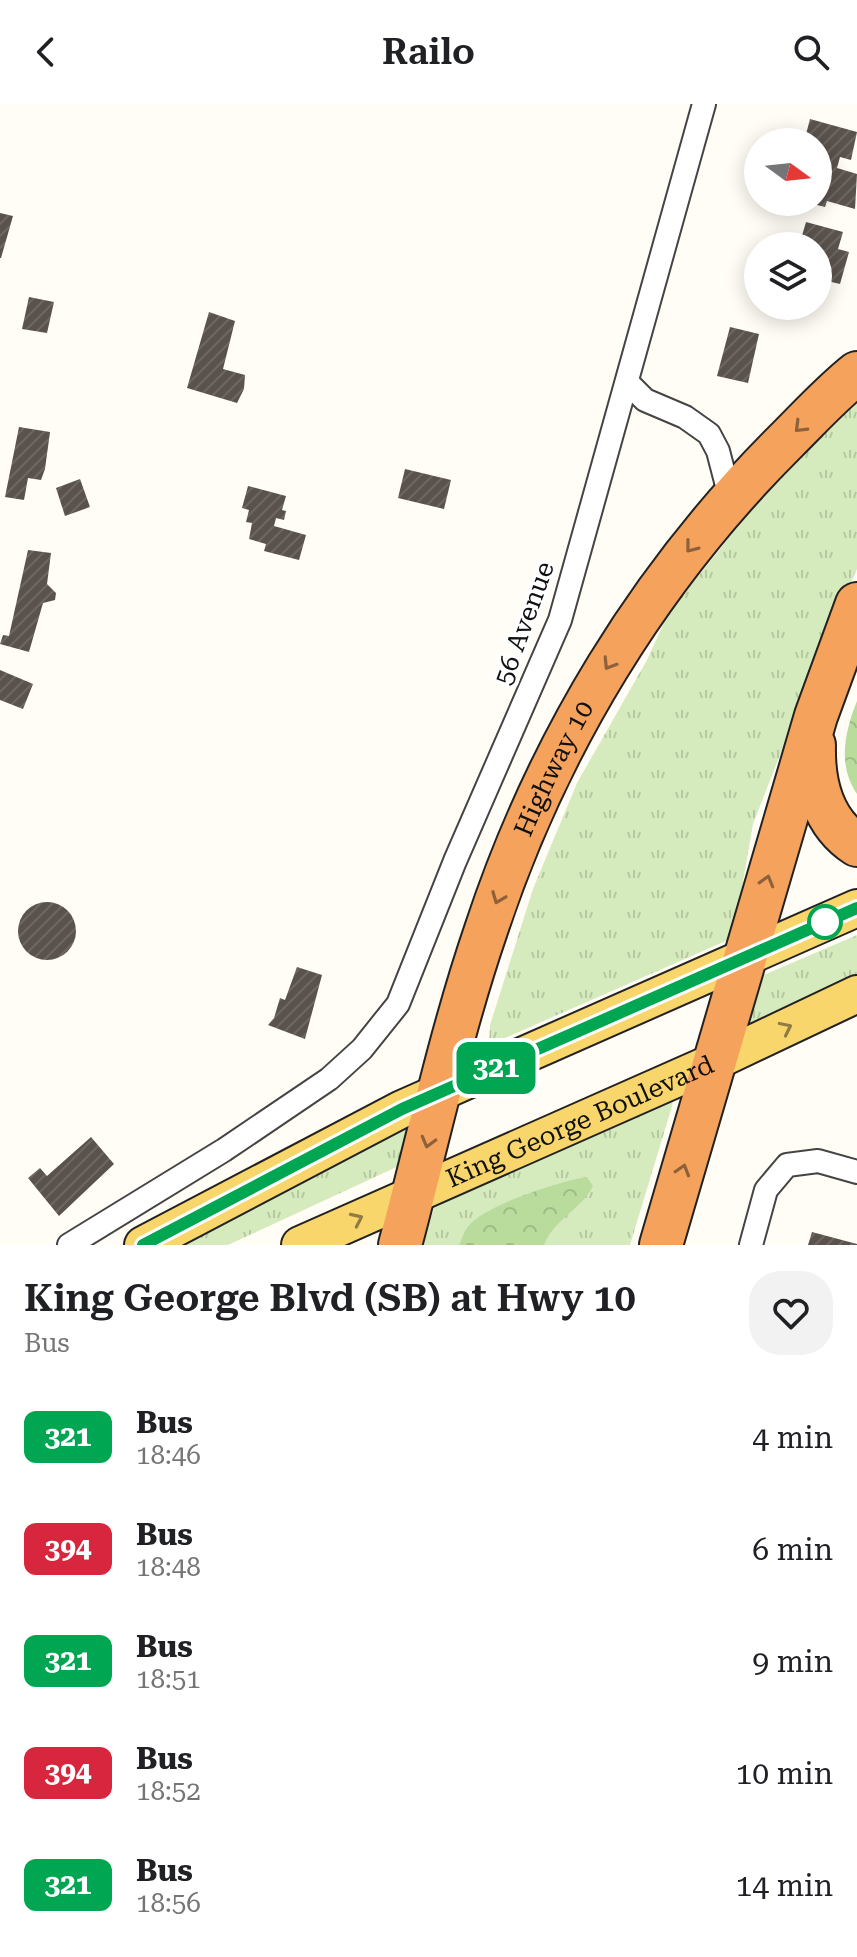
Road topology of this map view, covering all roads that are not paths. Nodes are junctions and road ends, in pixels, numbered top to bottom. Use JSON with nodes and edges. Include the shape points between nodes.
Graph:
{"nodes":[{"id":1,"x":704,"y":104,"type":"edge"},
{"id":2,"x":857,"y":373,"type":"edge"},
{"id":3,"x":629,"y":384,"type":"junction"},
{"id":4,"x":730,"y":497,"type":"junction"},
{"id":5,"x":857,"y":604,"type":"edge"},
{"id":6,"x":816,"y":716,"type":"junction"},
{"id":7,"x":857,"y":845,"type":"edge"},
{"id":8,"x":857,"y":908,"type":"edge"},
{"id":9,"x":745,"y":956,"type":"junction"},
{"id":10,"x":857,"y":994,"type":"edge"},
{"id":11,"x":716,"y":1061,"type":"junction"},
{"id":12,"x":441,"y":1092,"type":"junction"},
{"id":13,"x":857,"y":1172,"type":"edge"},
{"id":14,"x":414,"y":1193,"type":"junction"},
{"id":15,"x":69,"y":1245,"type":"edge"},
{"id":16,"x":143,"y":1245,"type":"edge"},
{"id":17,"x":300,"y":1245,"type":"edge"},
{"id":18,"x":400,"y":1245,"type":"edge"},
{"id":19,"x":661,"y":1245,"type":"edge"},
{"id":20,"x":751,"y":1245,"type":"edge"}],
"edges":[{"from":1,"to":3,"type":"street","name":"56 Avenue"},
{"from":2,"to":4,"type":"highway","name":"Highway 10","one_way":true},
{"from":3,"to":4,"type":"street","via":[[645,400],[709,434]]},
{"from":3,"to":15,"type":"street","name":"56 Avenue","via":[[560,620],[398,1004],[329,1079]]},
{"from":4,"to":12,"type":"highway","name":"Highway 10","one_way":true,"via":[[651,598],[596,685],[536,800],[486,930]]},
{"from":5,"to":6,"type":"highway"},
{"from":6,"to":7,"type":"highway","via":[[813,768],[822,805]]},
{"from":9,"to":6,"type":"highway","one_way":true},
{"from":8,"to":9,"type":"main road"},
{"from":9,"to":11,"type":"highway"},
{"from":9,"to":12,"type":"main road"},
{"from":11,"to":10,"type":"main road","name":"King George Boulevard","one_way":true},
{"from":11,"to":14,"type":"main road","name":"King George Boulevard"},
{"from":19,"to":11,"type":"highway","one_way":true},
{"from":12,"to":14,"type":"highway","name":"Highway 10","one_way":true},
{"from":12,"to":16,"type":"main road"},
{"from":13,"to":20,"type":"street","via":[[818,1161],[787,1165],[766,1190]]},
{"from":17,"to":14,"type":"main road","name":"King George Boulevard","one_way":true},
{"from":14,"to":18,"type":"highway","name":"Highway 10"}]}
